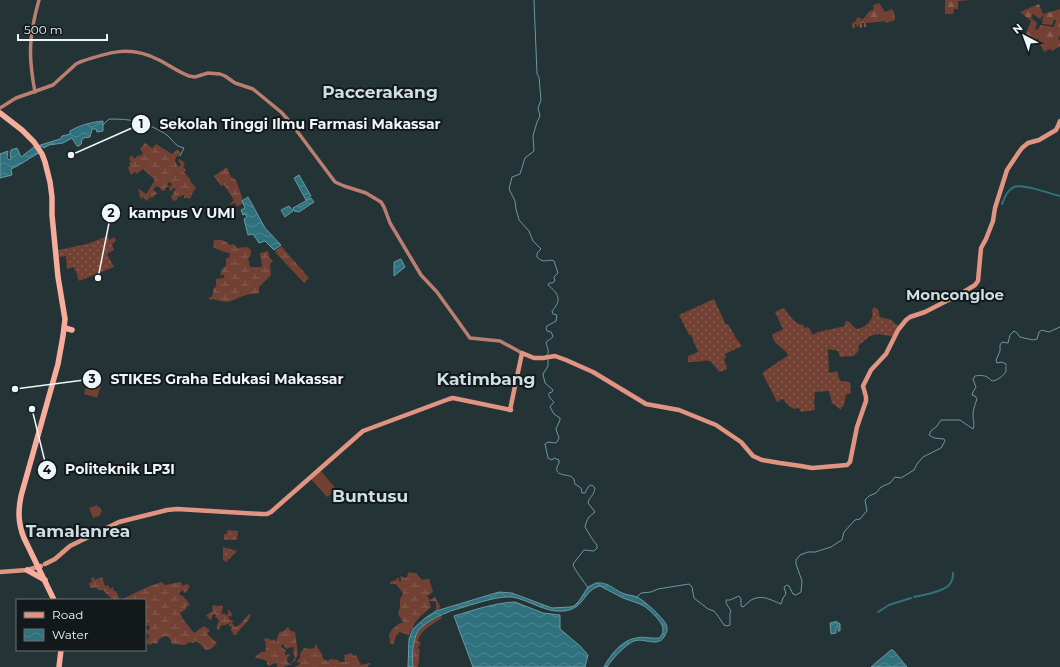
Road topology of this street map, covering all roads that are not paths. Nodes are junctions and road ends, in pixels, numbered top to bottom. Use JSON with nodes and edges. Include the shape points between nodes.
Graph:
{"nodes":[{"id":1,"x":39,"y":0,"type":"edge"},
{"id":2,"x":35,"y":92,"type":"junction"},
{"id":3,"x":0,"y":108,"type":"edge"},
{"id":4,"x":0,"y":115,"type":"edge"},
{"id":5,"x":1060,"y":121,"type":"edge"},
{"id":6,"x":55,"y":246,"type":"junction"},
{"id":7,"x":65,"y":328,"type":"junction"},
{"id":8,"x":72,"y":330,"type":"dead end"},
{"id":9,"x":523,"y":353,"type":"junction"},
{"id":10,"x":59,"y":364,"type":"junction"},
{"id":11,"x":39,"y":565,"type":"junction"},
{"id":12,"x":0,"y":571,"type":"edge"},
{"id":13,"x":45,"y":580,"type":"junction"},
{"id":14,"x":54,"y":599,"type":"edge"},
{"id":15,"x":55,"y":599,"type":"edge"},
{"id":16,"x":62,"y":651,"type":"edge"},
{"id":17,"x":60,"y":667,"type":"edge"}],
"edges":[{"from":1,"to":2,"type":"main road","via":[[32,27],[30,51]]},
{"from":2,"to":3,"type":"main road","via":[[16,98]]},
{"from":2,"to":9,"type":"main road","via":[[54,84],[80,62],[121,51],[139,52],[189,76],[208,73],[222,75],[252,89],[291,123],[335,182],[366,193],[382,202],[390,223],[421,275],[437,292],[470,338],[500,341]]},
{"from":4,"to":6,"type":"highway","via":[[34,142],[45,162],[52,203]]},
{"from":5,"to":9,"type":"main road","via":[[1056,130],[1022,148],[1008,168],[993,220],[981,248],[976,284],[908,318],[900,327],[886,354],[869,374],[863,386],[866,401],[857,427],[850,462],[847,465],[812,468],[758,458],[740,441],[716,425],[679,410],[646,404],[584,367],[556,356],[534,358]]},
{"from":6,"to":7,"type":"highway","via":[[66,318]]},
{"from":6,"to":10,"type":"highway","via":[[64,319]]},
{"from":7,"to":8,"type":"highway"},
{"from":7,"to":10,"type":"highway"},
{"from":9,"to":11,"type":"main road","via":[[511,409],[453,398],[379,422],[358,433],[267,512],[177,509],[148,514],[119,522],[69,545],[55,559]]},
{"from":10,"to":11,"type":"highway","via":[[21,506],[22,529]]},
{"from":11,"to":12,"type":"main road"},
{"from":11,"to":13,"type":"highway"},
{"from":11,"to":13,"type":"highway"},
{"from":11,"to":15,"type":"highway"},
{"from":13,"to":14,"type":"highway"},
{"from":16,"to":17,"type":"highway"}]}
